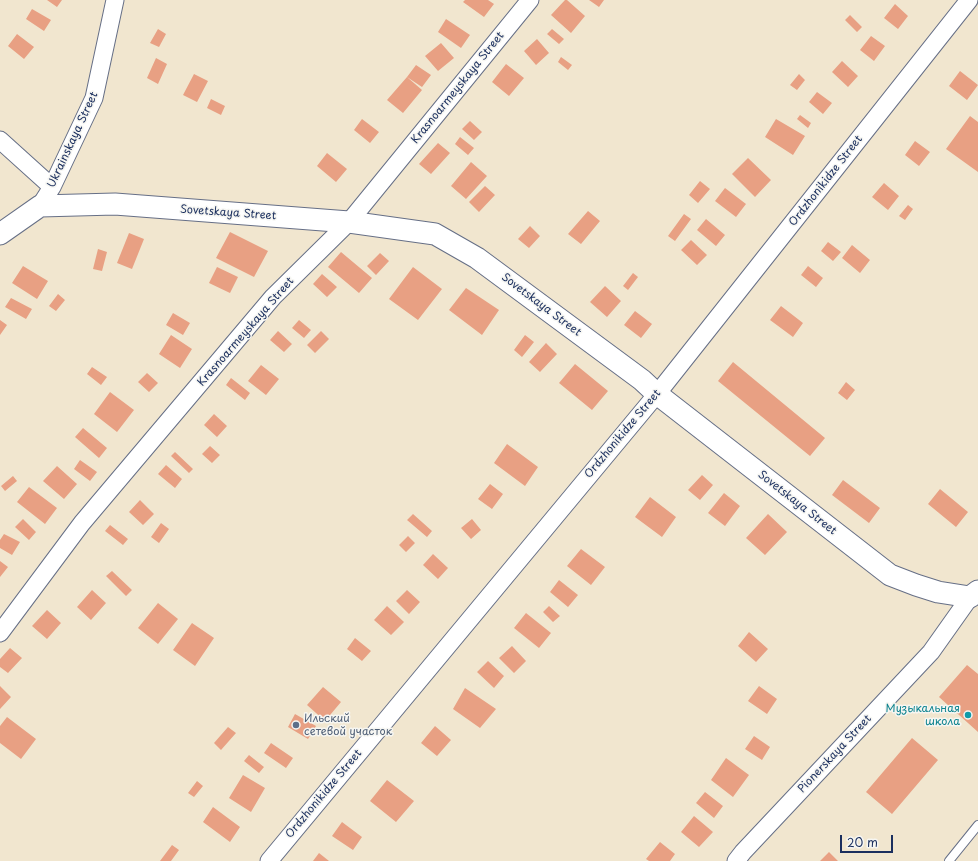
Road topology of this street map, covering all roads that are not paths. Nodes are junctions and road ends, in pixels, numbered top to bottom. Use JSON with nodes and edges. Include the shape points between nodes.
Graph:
{"nodes":[{"id":1,"x":115,"y":0,"type":"edge"},
{"id":2,"x":530,"y":0,"type":"edge"},
{"id":3,"x":969,"y":0,"type":"edge"},
{"id":4,"x":0,"y":140,"type":"edge"},
{"id":5,"x":52,"y":186,"type":"junction"},
{"id":6,"x":40,"y":206,"type":"junction"},
{"id":7,"x":349,"y":222,"type":"junction"},
{"id":8,"x":0,"y":234,"type":"edge"},
{"id":9,"x":657,"y":394,"type":"junction"},
{"id":10,"x":975,"y":597,"type":"edge"},
{"id":11,"x":0,"y":633,"type":"edge"},
{"id":12,"x":978,"y":825,"type":"edge"},
{"id":13,"x":269,"y":861,"type":"edge"},
{"id":14,"x":736,"y":861,"type":"edge"},
{"id":15,"x":949,"y":861,"type":"edge"}],
"edges":[{"from":1,"to":5,"type":"street","name":"Ukrainskaya Street","via":[[94,98]]},
{"from":2,"to":7,"type":"street","name":"Krasnoarmeyskaya Street"},
{"from":3,"to":9,"type":"street","name":"Ordzhonikidze Street"},
{"from":4,"to":5,"type":"street"},
{"from":5,"to":6,"type":"street","name":"Ukrainskaya Street"},
{"from":6,"to":7,"type":"street","name":"Sovetskaya Street","via":[[115,204]]},
{"from":6,"to":8,"type":"street","name":"Ukrainskaya Street"},
{"from":7,"to":9,"type":"street","name":"Sovetskaya Street","via":[[435,234],[477,258],[642,380]]},
{"from":7,"to":11,"type":"street","name":"Krasnoarmeyskaya Street","via":[[273,297],[82,524]]},
{"from":9,"to":10,"type":"street","name":"Sovetskaya Street","via":[[890,575],[938,592]]},
{"from":9,"to":13,"type":"street","name":"Ordzhonikidze Street"},
{"from":10,"to":14,"type":"street","name":"Pionerskaya Street","via":[[931,652]]},
{"from":12,"to":15,"type":"lane"}]}
